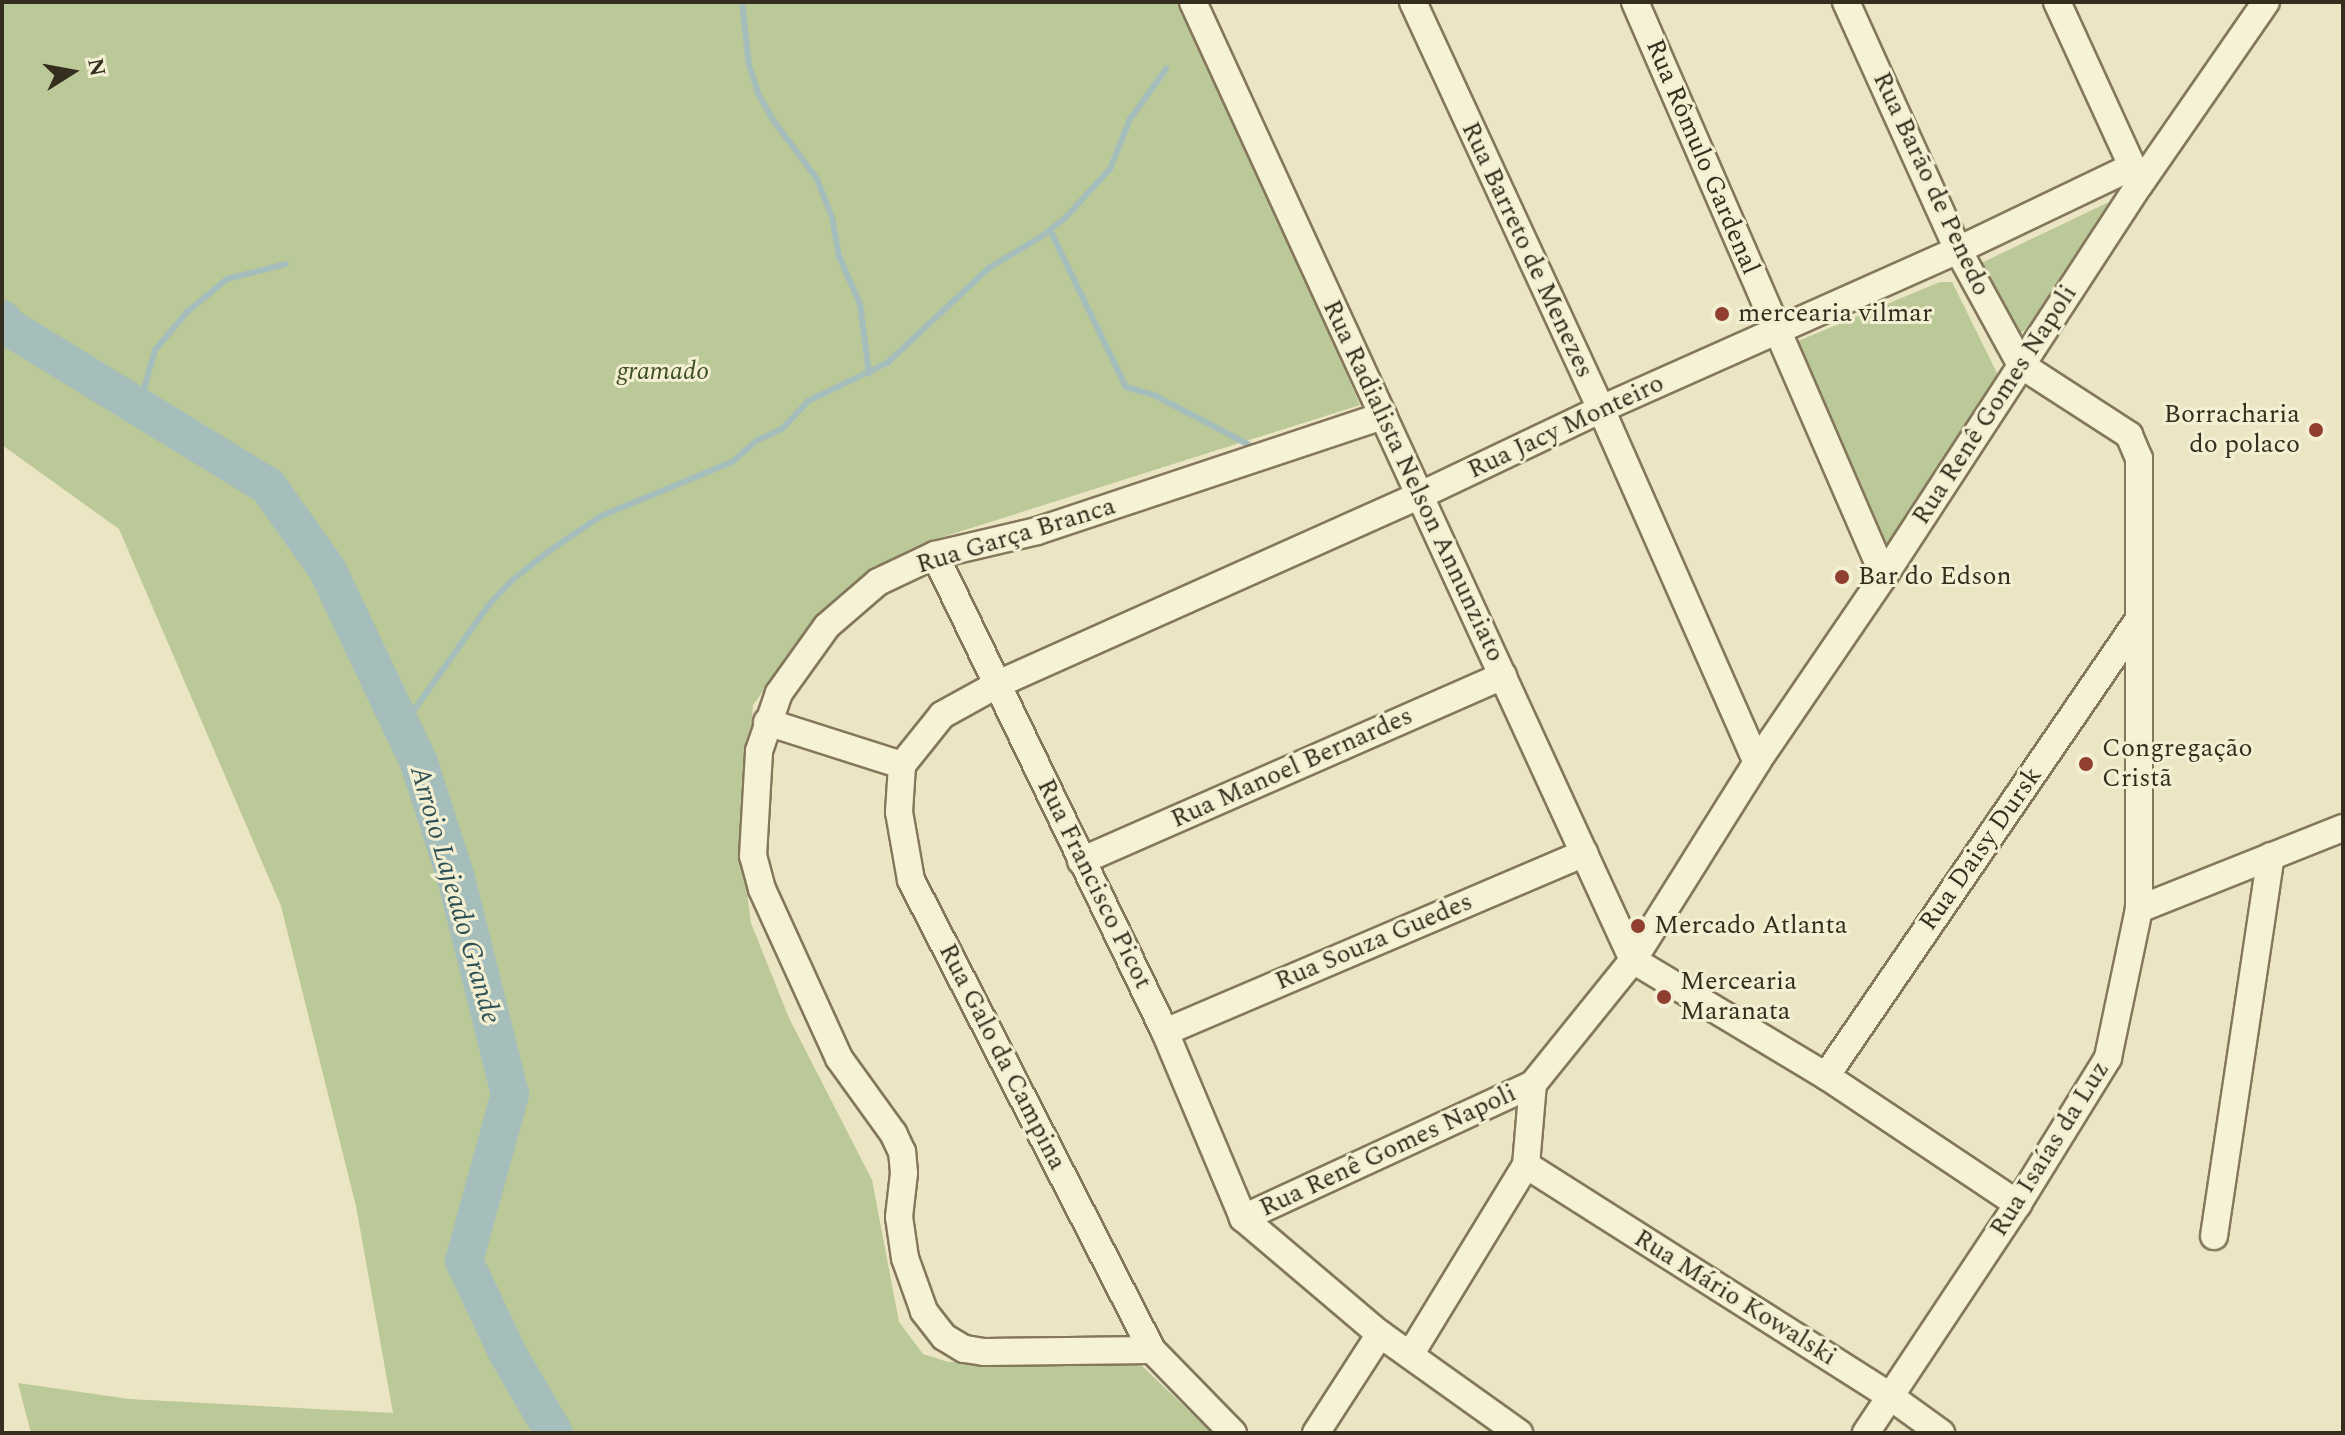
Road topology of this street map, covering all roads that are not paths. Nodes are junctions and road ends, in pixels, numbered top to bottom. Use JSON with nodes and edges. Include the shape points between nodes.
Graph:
{"nodes":[{"id":1,"x":1193,"y":2,"type":"edge"},
{"id":2,"x":1413,"y":2,"type":"edge"},
{"id":3,"x":1635,"y":2,"type":"edge"},
{"id":4,"x":1846,"y":2,"type":"edge"},
{"id":5,"x":2057,"y":2,"type":"edge"},
{"id":6,"x":2266,"y":2,"type":"edge"},
{"id":7,"x":2136,"y":176,"type":"junction"},
{"id":8,"x":1958,"y":250,"type":"junction"},
{"id":9,"x":1777,"y":330,"type":"junction"},
{"id":10,"x":2021,"y":365,"type":"junction"},
{"id":11,"x":1601,"y":409,"type":"junction"},
{"id":12,"x":1383,"y":416,"type":"junction"},
{"id":13,"x":1419,"y":496,"type":"junction"},
{"id":14,"x":935,"y":555,"type":"junction"},
{"id":15,"x":1884,"y":576,"type":"junction"},
{"id":16,"x":2137,"y":622,"type":"junction"},
{"id":17,"x":1503,"y":676,"type":"junction"},
{"id":18,"x":1000,"y":683,"type":"junction"},
{"id":19,"x":767,"y":722,"type":"junction"},
{"id":20,"x":1757,"y":762,"type":"junction"},
{"id":21,"x":902,"y":765,"type":"junction"},
{"id":22,"x":2343,"y":828,"type":"edge"},
{"id":23,"x":1584,"y":853,"type":"junction"},
{"id":24,"x":2271,"y":856,"type":"junction"},
{"id":25,"x":1081,"y":861,"type":"junction"},
{"id":26,"x":2139,"y":909,"type":"junction"},
{"id":27,"x":1633,"y":960,"type":"junction"},
{"id":28,"x":1165,"y":1032,"type":"junction"},
{"id":29,"x":1826,"y":1076,"type":"junction"},
{"id":30,"x":1533,"y":1084,"type":"junction"},
{"id":31,"x":1526,"y":1165,"type":"junction"},
{"id":32,"x":2018,"y":1204,"type":"junction"},
{"id":33,"x":1243,"y":1218,"type":"junction"},
{"id":34,"x":2214,"y":1236,"type":"dead end"},
{"id":35,"x":1380,"y":1334,"type":"junction"},
{"id":36,"x":1152,"y":1350,"type":"junction"},
{"id":37,"x":1410,"y":1355,"type":"junction"},
{"id":38,"x":1891,"y":1397,"type":"junction"},
{"id":39,"x":1233,"y":1433,"type":"edge"},
{"id":40,"x":1316,"y":1433,"type":"edge"},
{"id":41,"x":1519,"y":1433,"type":"edge"},
{"id":42,"x":1866,"y":1433,"type":"edge"},
{"id":43,"x":1941,"y":1433,"type":"edge"}],
"edges":[{"from":1,"to":12,"type":"street","name":"Rua Radialista Nelson Annunziato"},
{"from":2,"to":11,"type":"street","name":"Rua Barreto de Menezes"},
{"from":3,"to":9,"type":"street","name":"Rua Rômulo Gardenal"},
{"from":4,"to":8,"type":"street","name":"Rua Barão de Penedo"},
{"from":5,"to":7,"type":"street"},
{"from":6,"to":7,"type":"street","name":"Rua Renê Gomes Napoli"},
{"from":7,"to":8,"type":"street","name":"Rua Jacy Monteiro"},
{"from":7,"to":10,"type":"street","name":"Rua Renê Gomes Napoli"},
{"from":8,"to":9,"type":"street","name":"Rua Jacy Monteiro"},
{"from":8,"to":10,"type":"street","name":"Rua Barão de Penedo"},
{"from":9,"to":11,"type":"street","name":"Rua Jacy Monteiro"},
{"from":9,"to":15,"type":"street","name":"Rua Rômulo Gardenal"},
{"from":10,"to":15,"type":"street","name":"Rua Renê Gomes Napoli"},
{"from":10,"to":16,"type":"street","name":"Rua Isaías da Luz","via":[[2129,435],[2139,458]]},
{"from":11,"to":13,"type":"street","name":"Rua Jacy Monteiro"},
{"from":11,"to":20,"type":"street","name":"Rua Barreto de Menezes"},
{"from":12,"to":13,"type":"street","name":"Rua Radialista Nelson Annunziato"},
{"from":12,"to":14,"type":"street","name":"Rua Garça Branca","via":[[1037,531]]},
{"from":13,"to":17,"type":"street","name":"Rua Radialista Nelson Annunziato"},
{"from":13,"to":18,"type":"street","name":"Rua Jacy Monteiro"},
{"from":14,"to":18,"type":"street","name":"Rua Francisco Picot"},
{"from":14,"to":19,"type":"street","name":"Rua Garça Branca","via":[[878,582],[827,626],[779,693]]},
{"from":15,"to":20,"type":"street","name":"Rua Renê Gomes Napoli"},
{"from":16,"to":26,"type":"street","name":"Rua Isaías da Luz"},
{"from":16,"to":29,"type":"street","name":"Rua Daisy Dursk"},
{"from":17,"to":23,"type":"street","name":"Rua Radialista Nelson Annunziato"},
{"from":17,"to":25,"type":"street","name":"Rua Manoel Bernardes"},
{"from":18,"to":21,"type":"street","via":[[942,715]]},
{"from":18,"to":25,"type":"street","name":"Rua Francisco Picot"},
{"from":19,"to":21,"type":"street"},
{"from":19,"to":36,"type":"street","name":"Rua Garça Branca","via":[[759,751],[753,856],[762,889],[839,1058],[902,1152],[901,1231],[924,1311],[944,1337],[964,1349]]},
{"from":20,"to":27,"type":"street","name":"Rua Renê Gomes Napoli"},
{"from":21,"to":36,"type":"street","name":"Rua Galo da Campina","via":[[899,812],[911,880]]},
{"from":22,"to":24,"type":"street"},
{"from":23,"to":27,"type":"street","name":"Rua Radialista Nelson Annunziato"},
{"from":23,"to":28,"type":"street","name":"Rua Souza Guedes"},
{"from":24,"to":26,"type":"street"},
{"from":24,"to":34,"type":"street"},
{"from":25,"to":28,"type":"street","name":"Rua Francisco Picot"},
{"from":26,"to":32,"type":"street","name":"Rua Isaías da Luz","via":[[2108,1058]]},
{"from":27,"to":29,"type":"street"},
{"from":27,"to":30,"type":"street","name":"Rua Renê Gomes Napoli"},
{"from":28,"to":33,"type":"street","name":"Rua Francisco Picot"},
{"from":29,"to":32,"type":"street"},
{"from":30,"to":31,"type":"street","name":"Rua Renê Gomes Napoli"},
{"from":30,"to":33,"type":"street","name":"Rua Renê Gomes Napoli"},
{"from":31,"to":37,"type":"street","name":"Rua Renê Gomes Napoli"},
{"from":31,"to":38,"type":"street","name":"Rua Mário Kowalski"},
{"from":32,"to":38,"type":"street","name":"Rua Isaías da Luz"},
{"from":33,"to":35,"type":"street"},
{"from":35,"to":37,"type":"street"},
{"from":35,"to":40,"type":"street"},
{"from":36,"to":39,"type":"street","name":"Rua Galo da Campina"},
{"from":37,"to":41,"type":"street"},
{"from":38,"to":42,"type":"street","name":"Rua Isaías da Luz"},
{"from":38,"to":43,"type":"street","name":"Rua Mário Kowalski"}]}
